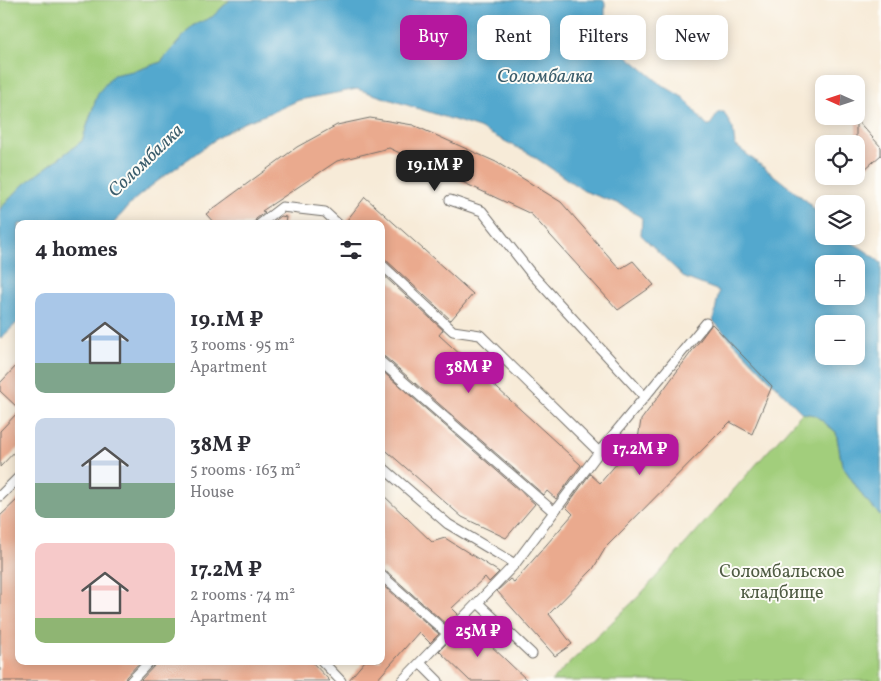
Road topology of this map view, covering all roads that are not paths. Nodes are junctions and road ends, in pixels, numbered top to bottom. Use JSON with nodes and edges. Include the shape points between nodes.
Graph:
{"nodes":[{"id":1,"x":450,"y":200,"type":"dead end"},
{"id":2,"x":265,"y":220,"type":"edge"},
{"id":3,"x":334,"y":220,"type":"edge"},
{"id":4,"x":385,"y":268,"type":"edge"},
{"id":5,"x":706,"y":323,"type":"dead end"},
{"id":6,"x":385,"y":365,"type":"edge"},
{"id":7,"x":644,"y":396,"type":"junction"},
{"id":8,"x":599,"y":452,"type":"junction"},
{"id":9,"x":385,"y":469,"type":"edge"},
{"id":10,"x":15,"y":481,"type":"edge"},
{"id":11,"x":0,"y":496,"type":"edge"},
{"id":12,"x":553,"y":511,"type":"junction"},
{"id":13,"x":515,"y":564,"type":"junction"},
{"id":14,"x":385,"y":579,"type":"edge"},
{"id":15,"x":478,"y":604,"type":"junction"},
{"id":16,"x":448,"y":634,"type":"junction"},
{"id":17,"x":532,"y":654,"type":"dead end"},
{"id":18,"x":420,"y":663,"type":"junction"},
{"id":19,"x":146,"y":665,"type":"edge"},
{"id":20,"x":326,"y":665,"type":"edge"},
{"id":21,"x":130,"y":681,"type":"edge"},
{"id":22,"x":342,"y":681,"type":"edge"},
{"id":23,"x":402,"y":681,"type":"edge"},
{"id":24,"x":438,"y":681,"type":"edge"}],
"edges":[{"from":1,"to":7,"type":"lane","via":[[482,211],[530,272]]},
{"from":2,"to":3,"type":"lane","via":[[282,207],[325,212]]},
{"from":4,"to":8,"type":"lane","via":[[453,331],[480,335]]},
{"from":5,"to":7,"type":"lane"},
{"from":6,"to":12,"type":"lane"},
{"from":7,"to":8,"type":"lane"},
{"from":8,"to":12,"type":"lane"},
{"from":9,"to":13,"type":"lane","via":[[448,524]]},
{"from":10,"to":11,"type":"lane"},
{"from":12,"to":13,"type":"lane"},
{"from":13,"to":15,"type":"lane"},
{"from":14,"to":16,"type":"lane"},
{"from":15,"to":16,"type":"lane"},
{"from":15,"to":17,"type":"lane"},
{"from":16,"to":18,"type":"lane"},
{"from":18,"to":23,"type":"lane"},
{"from":18,"to":24,"type":"lane"},
{"from":19,"to":21,"type":"lane"},
{"from":20,"to":22,"type":"lane"}]}
